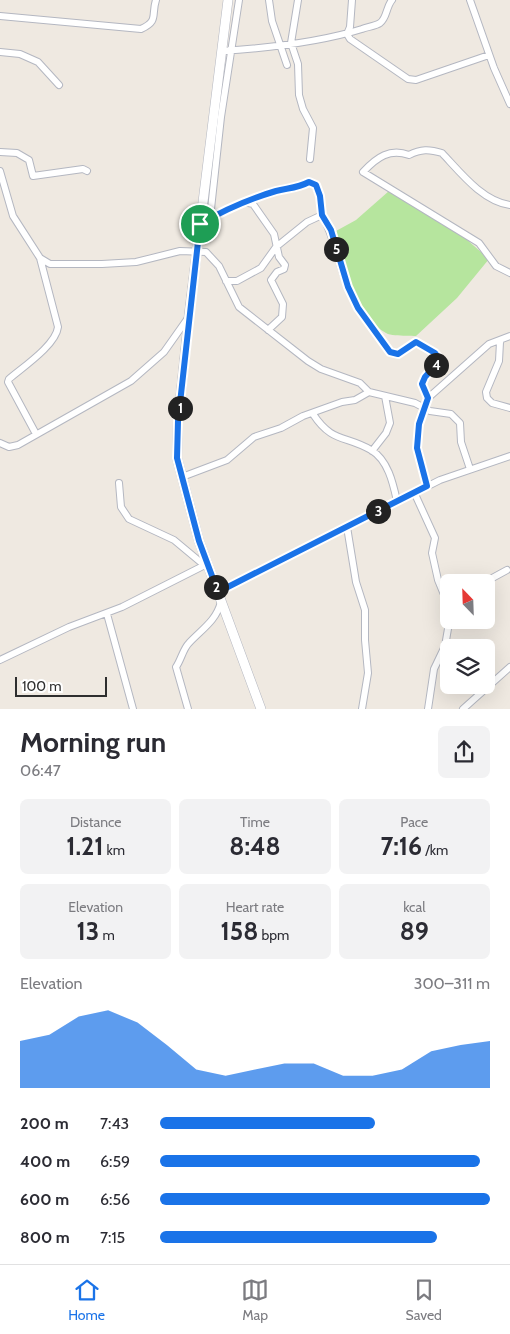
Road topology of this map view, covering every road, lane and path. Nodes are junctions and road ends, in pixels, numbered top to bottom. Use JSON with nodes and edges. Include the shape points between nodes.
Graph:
{"nodes":[{"id":1,"x":156,"y":0,"type":"edge"},
{"id":2,"x":228,"y":0,"type":"edge"},
{"id":3,"x":239,"y":0,"type":"edge"},
{"id":4,"x":269,"y":0,"type":"edge"},
{"id":5,"x":298,"y":0,"type":"edge"},
{"id":6,"x":352,"y":0,"type":"edge"},
{"id":7,"x":392,"y":0,"type":"edge"},
{"id":8,"x":470,"y":0,"type":"edge"},
{"id":9,"x":0,"y":16,"type":"edge"},
{"id":10,"x":347,"y":34,"type":"junction"},
{"id":11,"x":291,"y":44,"type":"junction"},
{"id":12,"x":280,"y":46,"type":"junction"},
{"id":13,"x":231,"y":50,"type":"junction"},
{"id":14,"x":221,"y":51,"type":"junction"},
{"id":15,"x":0,"y":52,"type":"edge"},
{"id":16,"x":489,"y":55,"type":"junction"},
{"id":17,"x":287,"y":65,"type":"dead end"},
{"id":18,"x":59,"y":85,"type":"dead end"},
{"id":19,"x":510,"y":104,"type":"edge"},
{"id":20,"x":0,"y":152,"type":"edge"},
{"id":21,"x":310,"y":159,"type":"dead end"},
{"id":22,"x":0,"y":171,"type":"edge"},
{"id":23,"x":87,"y":171,"type":"dead end"},
{"id":24,"x":243,"y":202,"type":"junction"},
{"id":25,"x":510,"y":205,"type":"edge"},
{"id":26,"x":322,"y":215,"type":"junction"},
{"id":27,"x":210,"y":218,"type":"junction"},
{"id":28,"x":200,"y":224,"type":"junction"},
{"id":29,"x":276,"y":247,"type":"junction"},
{"id":30,"x":198,"y":250,"type":"junction"},
{"id":31,"x":40,"y":258,"type":"junction"},
{"id":32,"x":510,"y":273,"type":"edge"},
{"id":33,"x":226,"y":281,"type":"junction"},
{"id":34,"x":190,"y":315,"type":"junction"},
{"id":35,"x":268,"y":330,"type":"junction"},
{"id":36,"x":510,"y":336,"type":"edge"},
{"id":37,"x":500,"y":342,"type":"junction"},
{"id":38,"x":369,"y":392,"type":"junction"},
{"id":39,"x":385,"y":396,"type":"junction"},
{"id":40,"x":428,"y":398,"type":"junction"},
{"id":41,"x":424,"y":406,"type":"junction"},
{"id":42,"x":510,"y":408,"type":"edge"},
{"id":43,"x":313,"y":414,"type":"junction"},
{"id":44,"x":36,"y":434,"type":"junction"},
{"id":45,"x":0,"y":443,"type":"edge"},
{"id":46,"x":372,"y":451,"type":"junction"},
{"id":47,"x":510,"y":456,"type":"edge"},
{"id":48,"x":470,"y":469,"type":"junction"},
{"id":49,"x":182,"y":477,"type":"junction"},
{"id":50,"x":118,"y":483,"type":"dead end"},
{"id":51,"x":427,"y":486,"type":"junction"},
{"id":52,"x":414,"y":492,"type":"junction"},
{"id":53,"x":398,"y":501,"type":"junction"},
{"id":54,"x":347,"y":527,"type":"junction"},
{"id":55,"x":206,"y":564,"type":"junction"},
{"id":56,"x":507,"y":570,"type":"dead end"},
{"id":57,"x":495,"y":577,"type":"edge"},
{"id":58,"x":440,"y":578,"type":"edge"},
{"id":59,"x":220,"y":596,"type":"junction"},
{"id":60,"x":107,"y":614,"type":"junction"},
{"id":61,"x":448,"y":629,"type":"edge"},
{"id":62,"x":0,"y":660,"type":"edge"},
{"id":63,"x":510,"y":667,"type":"edge"},
{"id":64,"x":133,"y":709,"type":"edge"},
{"id":65,"x":188,"y":709,"type":"edge"},
{"id":66,"x":261,"y":709,"type":"edge"},
{"id":67,"x":362,"y":709,"type":"edge"},
{"id":68,"x":428,"y":709,"type":"edge"},
{"id":69,"x":462,"y":709,"type":"edge"}],
"edges":[{"from":1,"to":9,"type":"street","via":[[154,18],[150,25],[141,29]]},
{"from":2,"to":14,"type":"main road"},
{"from":3,"to":13,"type":"street"},
{"from":4,"to":12,"type":"street"},
{"from":5,"to":11,"type":"street"},
{"from":6,"to":10,"type":"street"},
{"from":7,"to":10,"type":"street","via":[[386,6],[380,24]]},
{"from":8,"to":16,"type":"street"},
{"from":10,"to":11,"type":"street"},
{"from":10,"to":16,"type":"street","via":[[408,79],[416,80]]},
{"from":11,"to":12,"type":"street"},
{"from":11,"to":21,"type":"street","via":[[298,64],[299,95],[313,128]]},
{"from":12,"to":13,"type":"street"},
{"from":12,"to":17,"type":"street"},
{"from":13,"to":14,"type":"street"},
{"from":13,"to":27,"type":"street"},
{"from":14,"to":28,"type":"main road"},
{"from":15,"to":18,"type":"street","via":[[20,54],[38,62]]},
{"from":16,"to":19,"type":"street"},
{"from":20,"to":23,"type":"street","via":[[17,153],[29,160],[33,176]]},
{"from":22,"to":31,"type":"street","via":[[13,216]]},
{"from":24,"to":26,"type":"street","via":[[309,182],[316,185]]},
{"from":24,"to":27,"type":"street"},
{"from":24,"to":29,"type":"street","via":[[253,204],[274,234]]},
{"from":25,"to":32,"type":"street","via":[[485,194],[442,153],[433,150],[419,150],[409,155],[398,151],[375,160],[363,172],[479,243],[496,266]]},
{"from":26,"to":29,"type":"street","via":[[307,222]]},
{"from":26,"to":40,"type":"street","via":[[331,230],[348,287],[358,308],[390,352],[398,354],[416,342],[435,353],[440,360],[422,384]]},
{"from":27,"to":28,"type":"street"},
{"from":28,"to":30,"type":"main road"},
{"from":29,"to":33,"type":"street","via":[[261,268],[237,281]]},
{"from":29,"to":35,"type":"street","via":[[285,265],[284,270],[270,280],[283,304],[282,317]]},
{"from":30,"to":31,"type":"street","via":[[136,262],[102,264],[50,264]]},
{"from":30,"to":33,"type":"street","via":[[212,256]]},
{"from":30,"to":34,"type":"main road"},
{"from":31,"to":44,"type":"street","via":[[57,332],[42,351],[8,382]]},
{"from":33,"to":35,"type":"street","via":[[239,307]]},
{"from":34,"to":44,"type":"street","via":[[164,352],[131,381]]},
{"from":34,"to":49,"type":"main road","via":[[178,421],[177,458]]},
{"from":35,"to":38,"type":"street","via":[[321,369],[360,383]]},
{"from":36,"to":37,"type":"street"},
{"from":37,"to":40,"type":"street","via":[[489,344]]},
{"from":37,"to":42,"type":"street","via":[[499,361],[486,392],[492,403]]},
{"from":38,"to":39,"type":"street"},
{"from":38,"to":43,"type":"street"},
{"from":39,"to":41,"type":"street"},
{"from":39,"to":46,"type":"street","via":[[390,423]]},
{"from":40,"to":41,"type":"street"},
{"from":41,"to":48,"type":"street","via":[[451,414],[460,423],[461,442]]},
{"from":41,"to":51,"type":"street","via":[[417,448]]},
{"from":43,"to":46,"type":"street","via":[[320,426],[334,437]]},
{"from":43,"to":49,"type":"street","via":[[254,437],[227,460]]},
{"from":44,"to":45,"type":"street","via":[[13,447]]},
{"from":46,"to":53,"type":"street","via":[[389,470]]},
{"from":47,"to":48,"type":"street"},
{"from":48,"to":51,"type":"street"},
{"from":49,"to":55,"type":"main road"},
{"from":50,"to":55,"type":"street","via":[[121,507],[129,519],[174,540]]},
{"from":51,"to":52,"type":"street"},
{"from":52,"to":53,"type":"street"},
{"from":52,"to":58,"type":"street","via":[[434,534],[434,562]]},
{"from":53,"to":54,"type":"street"},
{"from":54,"to":59,"type":"street"},
{"from":54,"to":67,"type":"street","via":[[356,582],[365,610],[368,673]]},
{"from":55,"to":59,"type":"main road"},
{"from":55,"to":60,"type":"street"},
{"from":56,"to":57,"type":"street"},
{"from":59,"to":65,"type":"street","via":[[218,611],[207,627],[190,642],[176,667]]},
{"from":59,"to":66,"type":"main road"},
{"from":60,"to":62,"type":"street","via":[[69,627]]},
{"from":60,"to":64,"type":"street"},
{"from":61,"to":68,"type":"street","via":[[434,669]]},
{"from":63,"to":69,"type":"street"}]}
